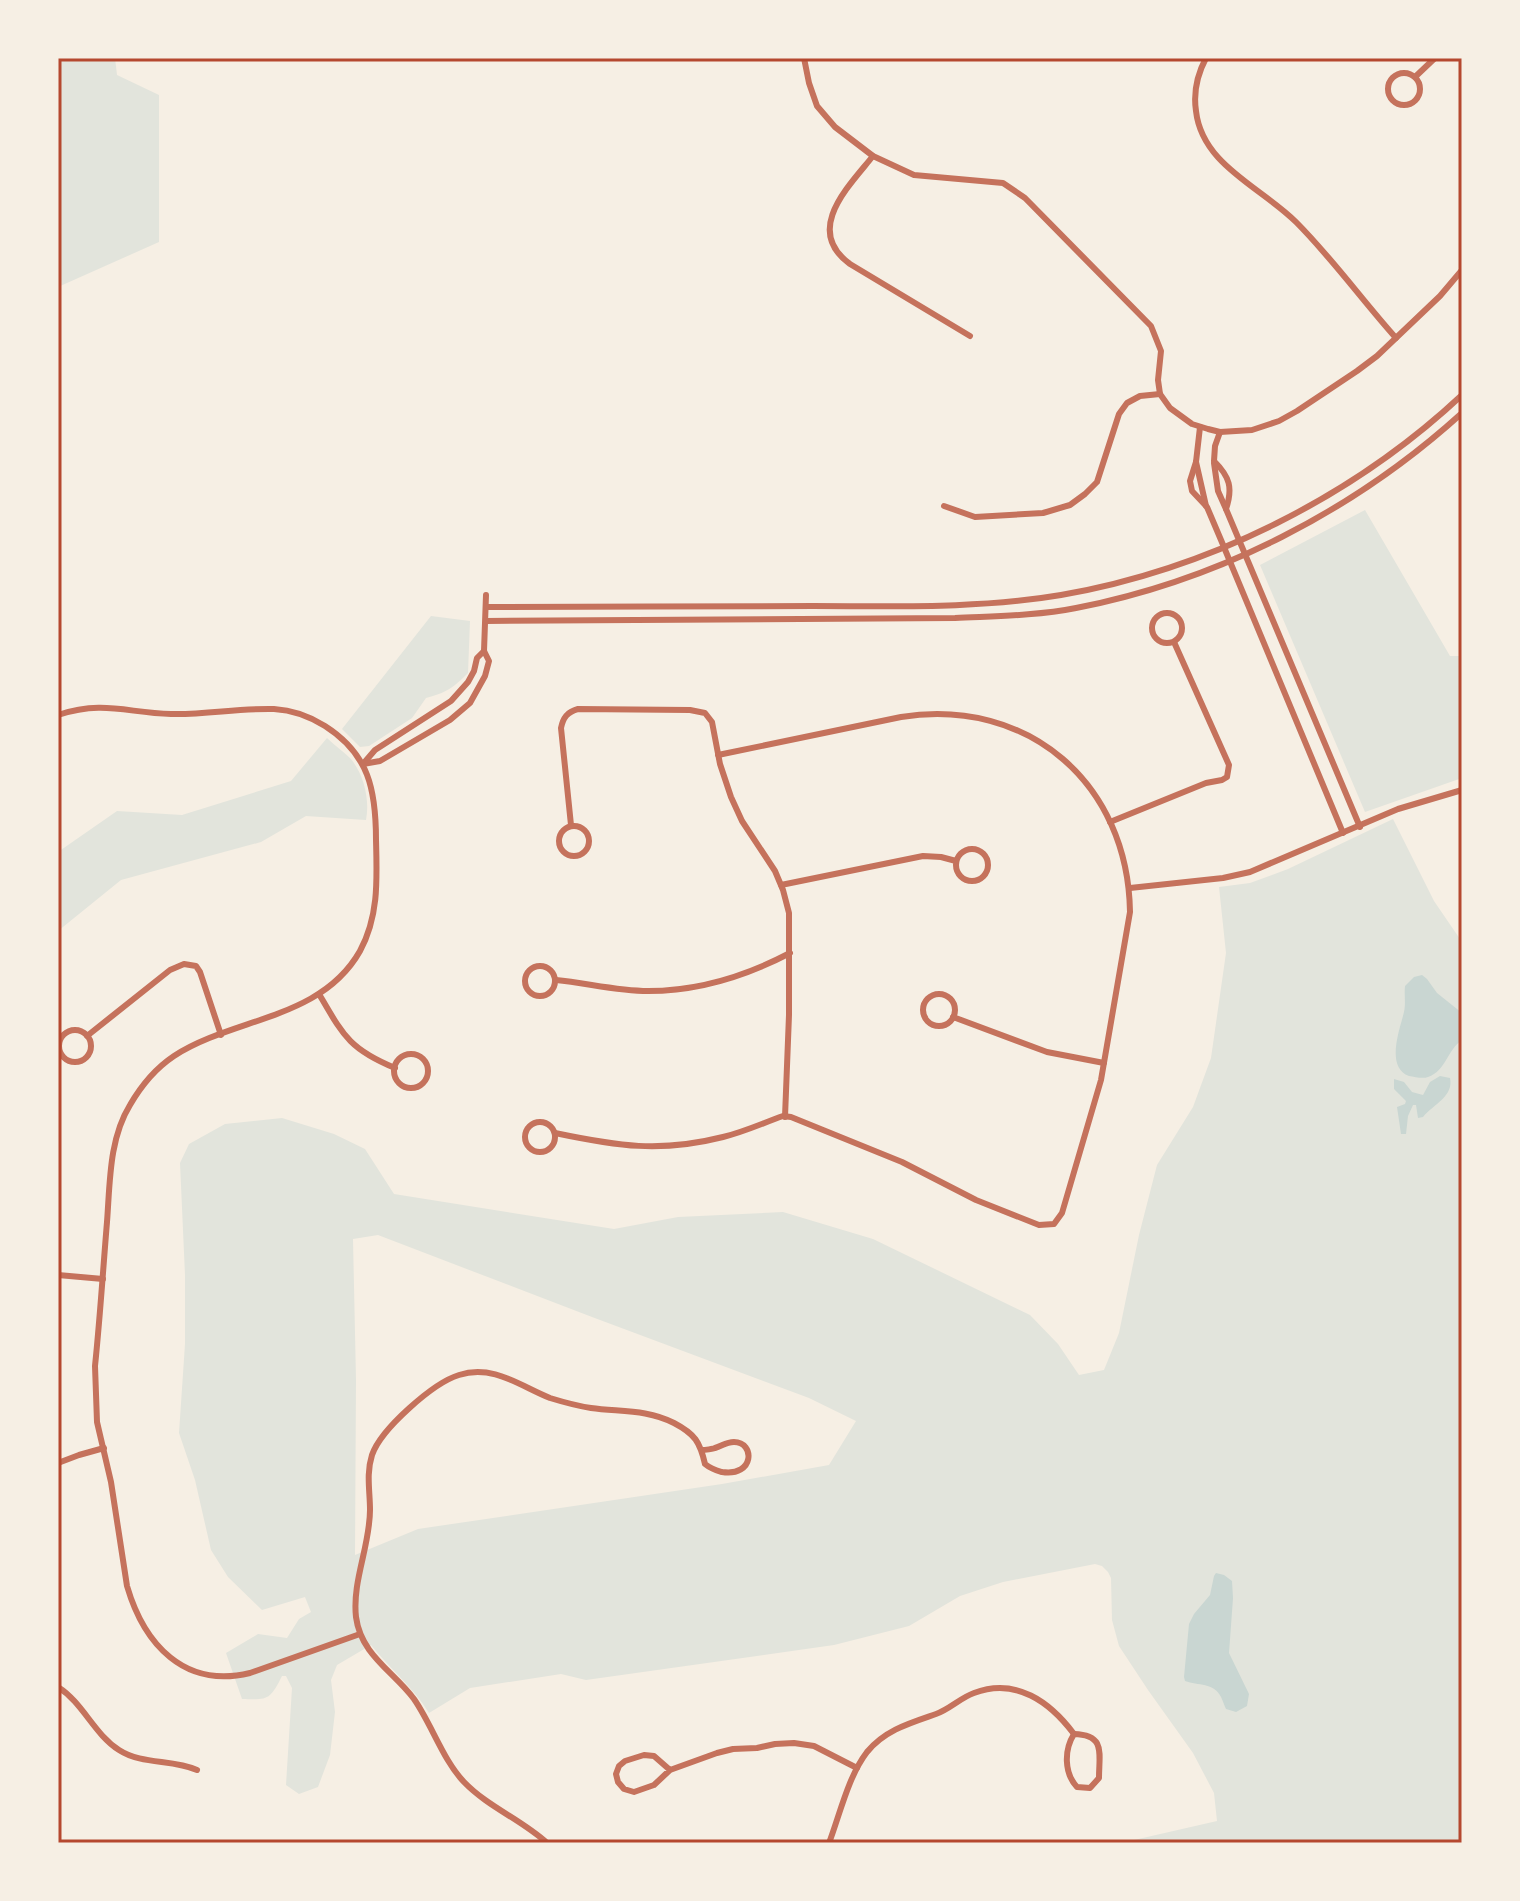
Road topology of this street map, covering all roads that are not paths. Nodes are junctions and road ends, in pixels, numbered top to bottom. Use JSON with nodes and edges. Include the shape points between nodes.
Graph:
{"nodes":[{"id":1,"x":804,"y":58,"type":"edge"},
{"id":2,"x":1206,"y":58,"type":"edge"},
{"id":3,"x":1435,"y":58,"type":"edge"},
{"id":4,"x":1415,"y":77,"type":"junction"},
{"id":5,"x":873,"y":156,"type":"junction"},
{"id":6,"x":1462,"y":270,"type":"edge"},
{"id":7,"x":970,"y":336,"type":"dead end"},
{"id":8,"x":1396,"y":338,"type":"junction"},
{"id":9,"x":1160,"y":394,"type":"junction"},
{"id":10,"x":1462,"y":395,"type":"edge"},
{"id":11,"x":1462,"y":413,"type":"edge"},
{"id":12,"x":1200,"y":427,"type":"junction"},
{"id":13,"x":1220,"y":432,"type":"junction"},
{"id":14,"x":1214,"y":461,"type":"junction"},
{"id":15,"x":944,"y":506,"type":"dead end"},
{"id":16,"x":1226,"y":509,"type":"junction"},
{"id":17,"x":1238,"y":540,"type":"junction"},
{"id":18,"x":1224,"y":546,"type":"junction"},
{"id":19,"x":1244,"y":556,"type":"junction"},
{"id":20,"x":1230,"y":561,"type":"junction"},
{"id":21,"x":486,"y":595,"type":"dead end"},
{"id":22,"x":486,"y":607,"type":"junction"},
{"id":23,"x":486,"y":621,"type":"junction"},
{"id":24,"x":1174,"y":642,"type":"junction"},
{"id":25,"x":484,"y":651,"type":"junction"},
{"id":26,"x":58,"y":715,"type":"edge"},
{"id":27,"x":718,"y":755,"type":"junction"},
{"id":28,"x":363,"y":764,"type":"junction"},
{"id":29,"x":1462,"y":790,"type":"edge"},
{"id":30,"x":1110,"y":822,"type":"junction"},
{"id":31,"x":571,"y":825,"type":"junction"},
{"id":32,"x":1360,"y":827,"type":"junction"},
{"id":33,"x":1343,"y":833,"type":"junction"},
{"id":34,"x":956,"y":861,"type":"junction"},
{"id":35,"x":781,"y":885,"type":"junction"},
{"id":36,"x":1130,"y":888,"type":"junction"},
{"id":37,"x":790,"y":953,"type":"junction"},
{"id":38,"x":556,"y":980,"type":"junction"},
{"id":39,"x":319,"y":994,"type":"junction"},
{"id":40,"x":953,"y":1017,"type":"junction"},
{"id":41,"x":221,"y":1035,"type":"junction"},
{"id":42,"x":87,"y":1036,"type":"junction"},
{"id":43,"x":1104,"y":1063,"type":"junction"},
{"id":44,"x":395,"y":1068,"type":"junction"},
{"id":45,"x":785,"y":1117,"type":"junction"},
{"id":46,"x":555,"y":1133,"type":"junction"},
{"id":47,"x":58,"y":1275,"type":"edge"},
{"id":48,"x":103,"y":1279,"type":"junction"},
{"id":49,"x":104,"y":1448,"type":"junction"},
{"id":50,"x":702,"y":1450,"type":"junction"},
{"id":51,"x":58,"y":1463,"type":"edge"},
{"id":52,"x":360,"y":1634,"type":"junction"},
{"id":53,"x":58,"y":1687,"type":"edge"},
{"id":54,"x":1074,"y":1734,"type":"junction"},
{"id":55,"x":857,"y":1768,"type":"junction"},
{"id":56,"x":197,"y":1770,"type":"dead end"},
{"id":57,"x":670,"y":1770,"type":"junction"},
{"id":58,"x":547,"y":1843,"type":"edge"},
{"id":59,"x":829,"y":1843,"type":"edge"}],
"edges":[{"from":1,"to":5,"type":"street","via":[[817,106]]},
{"from":2,"to":8,"type":"street","via":[[1197,78],[1195,107],[1213,153],[1294,220]]},
{"from":3,"to":4,"type":"street"},
{"from":4,"to":4,"type":"street","via":[[1405,73],[1391,79],[1389,94],[1395,102],[1416,101],[1420,86]]},
{"from":5,"to":7,"type":"street","via":[[835,203],[830,220],[837,252]]},
{"from":5,"to":9,"type":"street","via":[[914,175],[1003,183],[1025,198],[1151,326],[1161,351]]},
{"from":6,"to":8,"type":"street"},
{"from":8,"to":13,"type":"street","via":[[1288,416],[1252,430]]},
{"from":9,"to":12,"type":"street","via":[[1170,408]]},
{"from":9,"to":15,"type":"street","via":[[1127,403],[1097,482],[1070,505],[1043,513],[975,517]]},
{"from":10,"to":17,"type":"street","via":[[1368,469]]},
{"from":11,"to":19,"type":"street","via":[[1363,489]]},
{"from":12,"to":13,"type":"street"},
{"from":12,"to":18,"type":"street","via":[[1196,462]]},
{"from":13,"to":14,"type":"street"},
{"from":14,"to":16,"type":"street"},
{"from":14,"to":16,"type":"street","via":[[1230,484]]},
{"from":16,"to":17,"type":"street"},
{"from":17,"to":18,"type":"street"},
{"from":17,"to":19,"type":"street"},
{"from":18,"to":20,"type":"street"},
{"from":18,"to":22,"type":"street","via":[[1105,585],[988,603]]},
{"from":19,"to":20,"type":"street"},
{"from":19,"to":32,"type":"street"},
{"from":20,"to":23,"type":"street","via":[[1128,596],[1032,614]]},
{"from":20,"to":33,"type":"street"},
{"from":21,"to":22,"type":"street"},
{"from":22,"to":23,"type":"street"},
{"from":23,"to":25,"type":"street"},
{"from":24,"to":24,"type":"street","via":[[1181,635],[1180,620],[1161,614],[1154,621],[1154,635]]},
{"from":24,"to":30,"type":"street","via":[[1229,765],[1227,777]]},
{"from":25,"to":28,"type":"street","via":[[459,694],[375,750]]},
{"from":25,"to":28,"type":"street","via":[[489,661],[485,676],[460,713],[380,761]]},
{"from":26,"to":28,"type":"street","via":[[90,707],[175,715],[283,710],[327,727]]},
{"from":27,"to":30,"type":"street","via":[[901,717],[967,716],[1011,728],[1053,751],[1095,794]]},
{"from":27,"to":31,"type":"street","via":[[712,722],[705,713],[572,710],[561,735]]},
{"from":27,"to":35,"type":"street","via":[[742,821]]},
{"from":28,"to":39,"type":"street","via":[[376,811],[373,918],[353,962]]},
{"from":29,"to":32,"type":"street"},
{"from":30,"to":36,"type":"street"},
{"from":31,"to":31,"type":"street","via":[[588,835],[589,845],[578,856],[563,853],[558,844],[559,834]]},
{"from":32,"to":33,"type":"street"},
{"from":33,"to":36,"type":"street","via":[[1250,872]]},
{"from":34,"to":34,"type":"street","via":[[957,871],[968,881],[982,877],[987,868],[986,857],[972,849]]},
{"from":34,"to":35,"type":"street","via":[[923,856]]},
{"from":35,"to":37,"type":"street","via":[[789,913]]},
{"from":36,"to":43,"type":"street","via":[[1127,939]]},
{"from":37,"to":38,"type":"street","via":[[729,979],[679,988],[647,991]]},
{"from":37,"to":45,"type":"street"},
{"from":38,"to":38,"type":"street","via":[[552,971],[538,966],[525,981],[528,990],[541,997],[553,990]]},
{"from":39,"to":41,"type":"street"},
{"from":39,"to":44,"type":"street","via":[[351,1043]]},
{"from":40,"to":40,"type":"street","via":[[952,1002],[944,995],[933,995],[923,1007],[932,1024],[942,1026]]},
{"from":40,"to":43,"type":"street","via":[[1047,1052]]},
{"from":41,"to":42,"type":"street","via":[[200,972],[184,964]]},
{"from":41,"to":48,"type":"street","via":[[171,1058],[143,1086],[121,1122]]},
{"from":42,"to":42,"type":"street","via":[[74,1030],[64,1034],[59,1043],[64,1057],[84,1059],[90,1051]]},
{"from":43,"to":45,"type":"street","via":[[1062,1213],[1050,1225],[976,1200],[902,1162]]},
{"from":44,"to":44,"type":"street","via":[[399,1083],[408,1087],[419,1086],[428,1073],[421,1058],[411,1054],[400,1058]]},
{"from":45,"to":46,"type":"street","via":[[722,1137],[656,1147]]},
{"from":46,"to":46,"type":"street","via":[[549,1125],[535,1123],[526,1133],[526,1143],[533,1151],[548,1151]]},
{"from":47,"to":48,"type":"street"},
{"from":48,"to":49,"type":"street","via":[[94,1388]]},
{"from":49,"to":51,"type":"street"},
{"from":49,"to":52,"type":"street","via":[[131,1601],[152,1639],[180,1665],[232,1678]]},
{"from":50,"to":50,"type":"street","via":[[705,1464],[713,1470],[735,1472],[748,1459],[748,1450],[737,1442]]},
{"from":50,"to":52,"type":"street","via":[[683,1428],[655,1415],[580,1406],[499,1374],[457,1375],[432,1389],[386,1431],[369,1467],[370,1520],[355,1607]]},
{"from":52,"to":58,"type":"street","via":[[413,1699],[463,1781]]},
{"from":53,"to":56,"type":"street","via":[[122,1753]]},
{"from":54,"to":54,"type":"street","via":[[1068,1773],[1077,1787],[1090,1788],[1099,1778],[1099,1747],[1094,1738]]},
{"from":54,"to":55,"type":"street","via":[[1042,1701],[1019,1691],[978,1691],[890,1732]]},
{"from":55,"to":57,"type":"street","via":[[814,1746],[794,1743],[733,1749]]},
{"from":55,"to":59,"type":"street"},
{"from":57,"to":57,"type":"street","via":[[654,1756],[644,1755],[625,1761],[616,1774],[624,1789],[634,1792],[654,1785]]}]}
